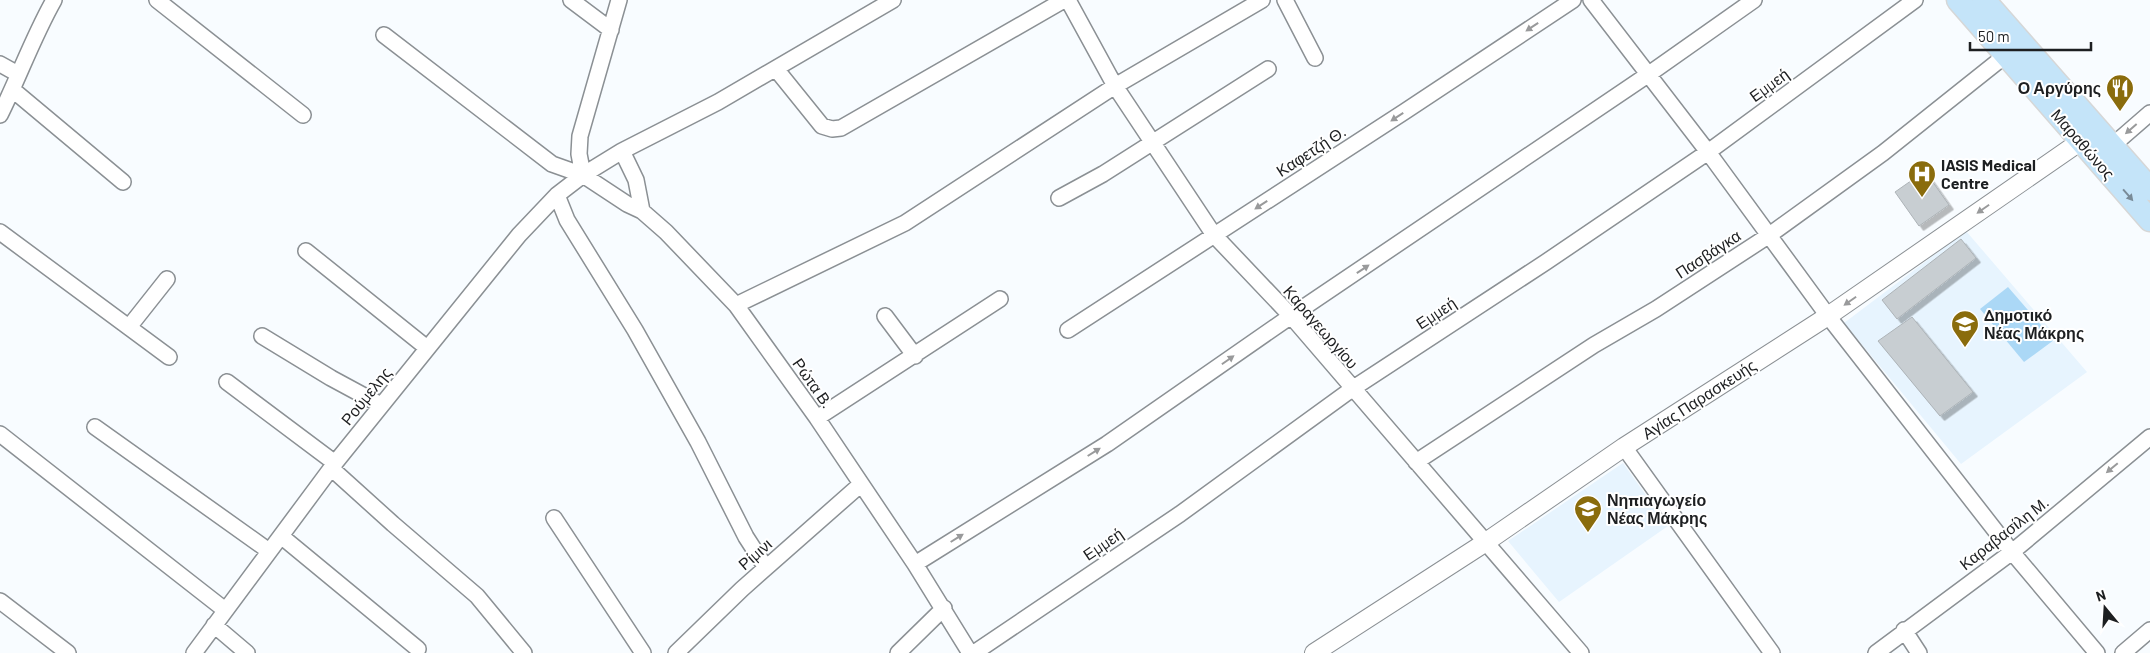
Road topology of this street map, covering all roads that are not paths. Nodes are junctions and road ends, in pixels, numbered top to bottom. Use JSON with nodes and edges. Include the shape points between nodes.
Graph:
{"nodes":[{"id":1,"x":54,"y":0,"type":"edge"},
{"id":2,"x":157,"y":0,"type":"edge"},
{"id":3,"x":570,"y":0,"type":"edge"},
{"id":4,"x":619,"y":0,"type":"edge"},
{"id":5,"x":892,"y":0,"type":"edge"},
{"id":6,"x":1066,"y":0,"type":"edge"},
{"id":7,"x":1262,"y":0,"type":"edge"},
{"id":8,"x":1285,"y":0,"type":"edge"},
{"id":9,"x":1573,"y":0,"type":"edge"},
{"id":10,"x":1591,"y":0,"type":"edge"},
{"id":11,"x":1754,"y":0,"type":"edge"},
{"id":12,"x":1915,"y":0,"type":"edge"},
{"id":13,"x":1958,"y":0,"type":"edge"},
{"id":14,"x":1984,"y":0,"type":"edge"},
{"id":15,"x":611,"y":30,"type":"junction"},
{"id":16,"x":384,"y":34,"type":"dead end"},
{"id":17,"x":2006,"y":55,"type":"junction"},
{"id":18,"x":1315,"y":58,"type":"dead end"},
{"id":19,"x":0,"y":64,"type":"edge"},
{"id":20,"x":776,"y":69,"type":"junction"},
{"id":21,"x":1268,"y":69,"type":"dead end"},
{"id":22,"x":18,"y":74,"type":"junction"},
{"id":23,"x":1649,"y":74,"type":"junction"},
{"id":24,"x":1115,"y":86,"type":"junction"},
{"id":25,"x":13,"y":90,"type":"junction"},
{"id":26,"x":2150,"y":113,"type":"edge"},
{"id":27,"x":0,"y":115,"type":"edge"},
{"id":28,"x":303,"y":115,"type":"dead end"},
{"id":29,"x":2097,"y":139,"type":"junction"},
{"id":30,"x":1153,"y":142,"type":"junction"},
{"id":31,"x":622,"y":151,"type":"junction"},
{"id":32,"x":1708,"y":152,"type":"junction"},
{"id":33,"x":583,"y":175,"type":"junction"},
{"id":34,"x":123,"y":182,"type":"dead end"},
{"id":35,"x":2150,"y":189,"type":"edge"},
{"id":36,"x":557,"y":195,"type":"junction"},
{"id":37,"x":1059,"y":198,"type":"dead end"},
{"id":38,"x":642,"y":211,"type":"junction"},
{"id":39,"x":2150,"y":220,"type":"edge"},
{"id":40,"x":0,"y":232,"type":"edge"},
{"id":41,"x":1214,"y":235,"type":"junction"},
{"id":42,"x":1768,"y":236,"type":"junction"},
{"id":43,"x":306,"y":251,"type":"dead end"},
{"id":44,"x":167,"y":279,"type":"dead end"},
{"id":45,"x":1000,"y":299,"type":"dead end"},
{"id":46,"x":736,"y":305,"type":"junction"},
{"id":47,"x":885,"y":316,"type":"dead end"},
{"id":48,"x":1291,"y":316,"type":"junction"},
{"id":49,"x":1828,"y":316,"type":"junction"},
{"id":50,"x":129,"y":327,"type":"junction"},
{"id":51,"x":1068,"y":330,"type":"dead end"},
{"id":52,"x":262,"y":336,"type":"dead end"},
{"id":53,"x":427,"y":348,"type":"junction"},
{"id":54,"x":915,"y":356,"type":"junction"},
{"id":55,"x":169,"y":357,"type":"dead end"},
{"id":56,"x":228,"y":382,"type":"dead end"},
{"id":57,"x":1352,"y":389,"type":"junction"},
{"id":58,"x":381,"y":405,"type":"junction"},
{"id":59,"x":817,"y":418,"type":"junction"},
{"id":60,"x":95,"y":427,"type":"dead end"},
{"id":61,"x":0,"y":434,"type":"edge"},
{"id":62,"x":2150,"y":437,"type":"edge"},
{"id":63,"x":1624,"y":447,"type":"junction"},
{"id":64,"x":1416,"y":462,"type":"junction"},
{"id":65,"x":333,"y":465,"type":"junction"},
{"id":66,"x":860,"y":485,"type":"junction"},
{"id":67,"x":554,"y":518,"type":"dead end"},
{"id":68,"x":281,"y":536,"type":"junction"},
{"id":69,"x":1486,"y":542,"type":"junction"},
{"id":70,"x":269,"y":551,"type":"junction"},
{"id":71,"x":2012,"y":552,"type":"junction"},
{"id":72,"x":915,"y":564,"type":"junction"},
{"id":73,"x":766,"y":568,"type":"junction"},
{"id":74,"x":0,"y":601,"type":"edge"},
{"id":75,"x":944,"y":608,"type":"junction"},
{"id":76,"x":225,"y":610,"type":"junction"},
{"id":77,"x":214,"y":625,"type":"junction"},
{"id":78,"x":1904,"y":630,"type":"junction"},
{"id":79,"x":2150,"y":630,"type":"edge"},
{"id":80,"x":418,"y":649,"type":"dead end"},
{"id":81,"x":68,"y":653,"type":"edge"},
{"id":82,"x":194,"y":653,"type":"edge"},
{"id":83,"x":247,"y":653,"type":"edge"},
{"id":84,"x":524,"y":653,"type":"edge"},
{"id":85,"x":643,"y":653,"type":"edge"},
{"id":86,"x":676,"y":653,"type":"edge"},
{"id":87,"x":898,"y":653,"type":"edge"},
{"id":88,"x":970,"y":653,"type":"edge"},
{"id":89,"x":974,"y":653,"type":"edge"},
{"id":90,"x":1314,"y":653,"type":"edge"},
{"id":91,"x":1581,"y":653,"type":"edge"},
{"id":92,"x":1772,"y":653,"type":"edge"},
{"id":93,"x":1876,"y":653,"type":"edge"},
{"id":94,"x":1919,"y":653,"type":"edge"},
{"id":95,"x":2097,"y":653,"type":"edge"},
{"id":96,"x":2123,"y":653,"type":"edge"}],
"edges":[{"from":1,"to":22,"type":"street"},
{"from":2,"to":28,"type":"street"},
{"from":3,"to":15,"type":"street"},
{"from":4,"to":15,"type":"street"},
{"from":5,"to":20,"type":"street","name":"Ρούμελης"},
{"from":6,"to":20,"type":"street","via":[[841,128],[822,126]]},
{"from":6,"to":24,"type":"street","name":"Καραγεωργίου"},
{"from":7,"to":24,"type":"street"},
{"from":8,"to":18,"type":"street"},
{"from":9,"to":41,"type":"street","name":"Καφετζή Θ.","one_way":true},
{"from":10,"to":23,"type":"street"},
{"from":11,"to":23,"type":"street"},
{"from":12,"to":32,"type":"street","name":"Εμμεή"},
{"from":13,"to":17,"type":"main road","name":"Μαραθώνος"},
{"from":14,"to":29,"type":"main road","name":"Μαραθώνος"},
{"from":15,"to":33,"type":"street","via":[[580,136]]},
{"from":16,"to":33,"type":"street","name":"Ρώτα Β.","via":[[552,164]]},
{"from":17,"to":29,"type":"main road","name":"Μαραθώνος"},
{"from":17,"to":42,"type":"street","name":"Πασβάγκα","via":[[1883,153]]},
{"from":19,"to":22,"type":"street"},
{"from":20,"to":31,"type":"street","name":"Ρούμελης"},
{"from":21,"to":30,"type":"street"},
{"from":22,"to":25,"type":"street"},
{"from":23,"to":32,"type":"street"},
{"from":48,"to":23,"type":"street","one_way":true},
{"from":24,"to":30,"type":"street","name":"Καραγεωργίου"},
{"from":24,"to":46,"type":"street","via":[[905,223]]},
{"from":25,"to":27,"type":"street"},
{"from":25,"to":34,"type":"street"},
{"from":26,"to":29,"type":"street","one_way":true},
{"from":29,"to":35,"type":"main road","name":"Μαραθώνος"},
{"from":29,"to":39,"type":"main road","name":"Μαραθώνος","one_way":true},
{"from":29,"to":49,"type":"street","name":"Αγίας Παρασκευής","one_way":true},
{"from":30,"to":37,"type":"street"},
{"from":30,"to":41,"type":"street","name":"Καραγεωργίου"},
{"from":31,"to":33,"type":"street","name":"Ρούμελης"},
{"from":31,"to":38,"type":"street","via":[[636,180]]},
{"from":32,"to":42,"type":"street"},
{"from":32,"to":57,"type":"street","name":"Εμμεή"},
{"from":33,"to":36,"type":"street","name":"Ρούμελης"},
{"from":33,"to":38,"type":"street","name":"Ρώτα Β."},
{"from":36,"to":53,"type":"street","name":"Ρούμελης","via":[[519,235]]},
{"from":36,"to":73,"type":"street","via":[[567,220],[635,330],[698,442],[746,537]]},
{"from":38,"to":46,"type":"street","name":"Ρώτα Β."},
{"from":40,"to":50,"type":"street"},
{"from":41,"to":48,"type":"street","name":"Καραγεωργίου"},
{"from":41,"to":51,"type":"street","name":"Καφετζή Θ."},
{"from":42,"to":49,"type":"street"},
{"from":42,"to":64,"type":"street","name":"Πασβάγκα"},
{"from":43,"to":53,"type":"street"},
{"from":44,"to":50,"type":"street"},
{"from":45,"to":54,"type":"street"},
{"from":46,"to":59,"type":"street","name":"Ρώτα Β."},
{"from":47,"to":54,"type":"street"},
{"from":48,"to":57,"type":"street","name":"Καραγεωργίου"},
{"from":72,"to":48,"type":"street","one_way":true,"via":[[1107,444]]},
{"from":49,"to":63,"type":"street","name":"Αγίας Παρασκευής"},
{"from":49,"to":71,"type":"street"},
{"from":50,"to":55,"type":"street"},
{"from":52,"to":58,"type":"street"},
{"from":53,"to":58,"type":"street","name":"Ρούμελης"},
{"from":54,"to":59,"type":"street"},
{"from":56,"to":65,"type":"street"},
{"from":57,"to":64,"type":"street","name":"Καραγεωργίου"},
{"from":57,"to":89,"type":"street","name":"Εμμεή","via":[[1180,514]]},
{"from":58,"to":65,"type":"street","name":"Ρούμελης"},
{"from":59,"to":66,"type":"street","name":"Ρώτα Β."},
{"from":60,"to":70,"type":"street"},
{"from":61,"to":76,"type":"street"},
{"from":62,"to":71,"type":"street","name":"Καραβασίλη Μ.","one_way":true},
{"from":63,"to":69,"type":"street","name":"Αγίας Παρασκευής"},
{"from":63,"to":92,"type":"street"},
{"from":64,"to":69,"type":"street","name":"Καραγεωργίου"},
{"from":65,"to":68,"type":"street","name":"Ρούμελης"},
{"from":65,"to":84,"type":"street","via":[[392,524],[477,596]]},
{"from":66,"to":72,"type":"street","name":"Ρώτα Β."},
{"from":66,"to":73,"type":"street","name":"Ρίμινι"},
{"from":67,"to":85,"type":"street"},
{"from":68,"to":70,"type":"street","name":"Ρούμελης"},
{"from":68,"to":80,"type":"street"},
{"from":69,"to":90,"type":"street","name":"Αγίας Παρασκευής"},
{"from":69,"to":91,"type":"street","name":"Καραγεωργίου"},
{"from":70,"to":76,"type":"street","name":"Ρούμελης"},
{"from":71,"to":78,"type":"street","name":"Καραβασίλη Μ."},
{"from":71,"to":95,"type":"street"},
{"from":72,"to":75,"type":"street","name":"Ρώτα Β."},
{"from":73,"to":86,"type":"street","name":"Ρίμινι"},
{"from":74,"to":81,"type":"street"},
{"from":75,"to":87,"type":"street"},
{"from":75,"to":88,"type":"street","name":"Ρώτα Β."},
{"from":76,"to":77,"type":"street","name":"Ρούμελης"},
{"from":77,"to":82,"type":"street","name":"Ρούμελης"},
{"from":77,"to":83,"type":"street"},
{"from":78,"to":93,"type":"street","name":"Καραβασίλη Μ."},
{"from":78,"to":94,"type":"street"},
{"from":79,"to":96,"type":"street"}]}
